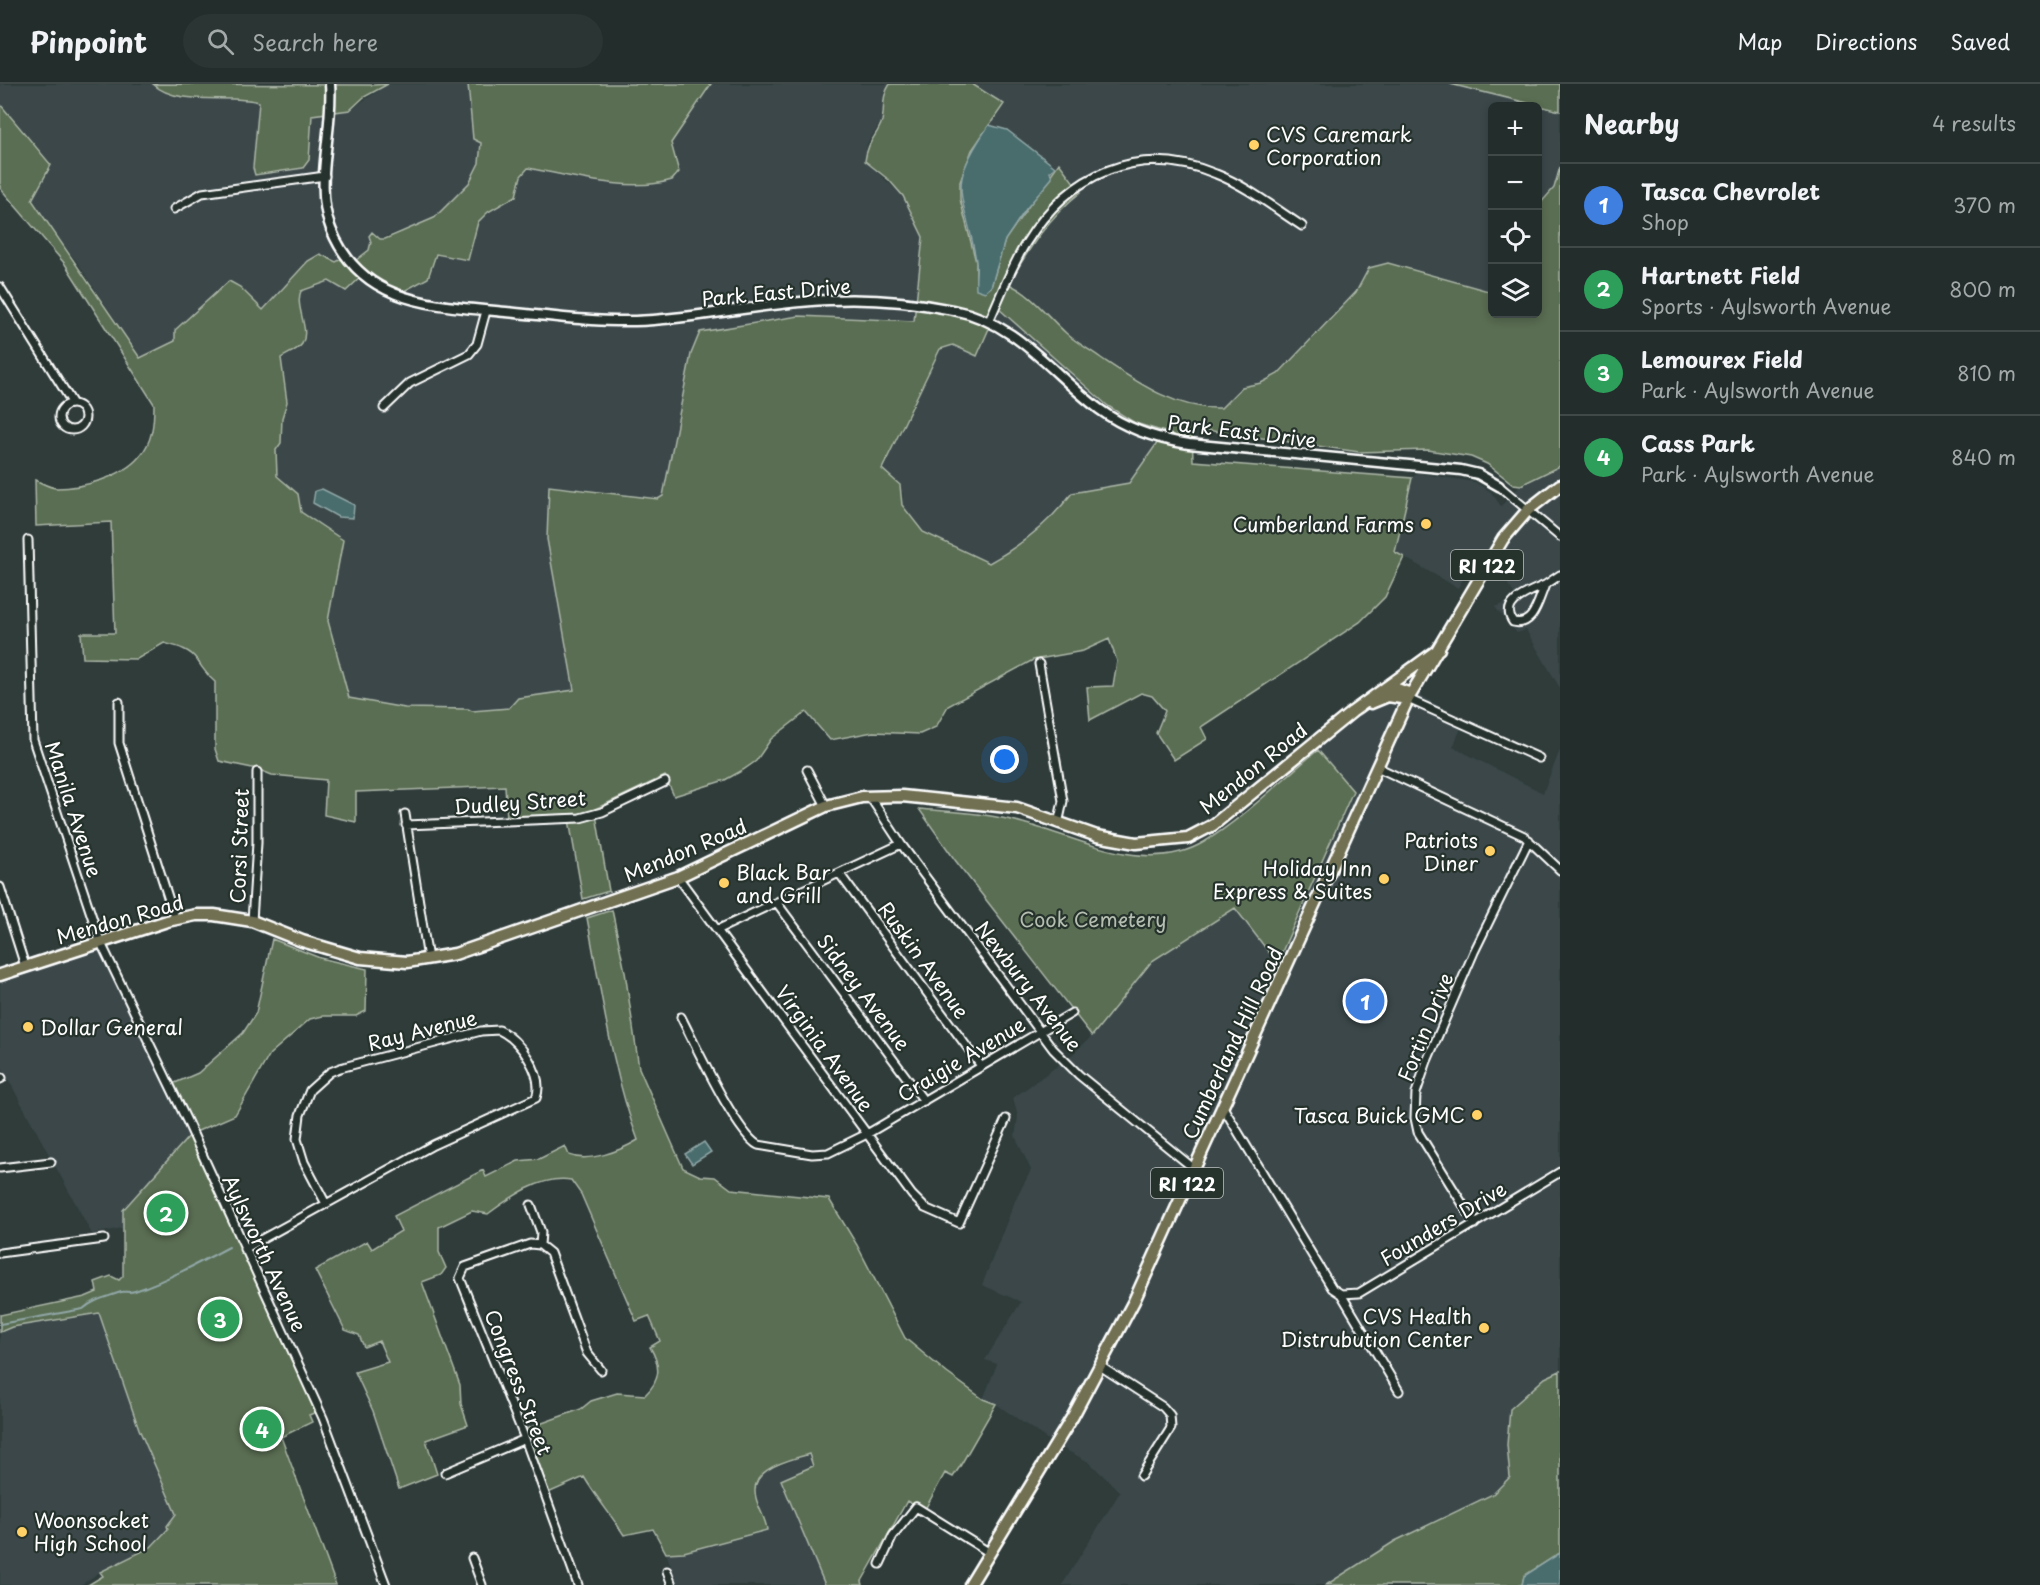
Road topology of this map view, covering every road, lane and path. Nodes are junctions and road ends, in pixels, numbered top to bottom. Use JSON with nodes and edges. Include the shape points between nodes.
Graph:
{"nodes":[{"id":1,"x":330,"y":84,"type":"edge"},
{"id":2,"x":325,"y":176,"type":"junction"},
{"id":3,"x":174,"y":208,"type":"dead end"},
{"id":4,"x":1302,"y":226,"type":"dead end"},
{"id":5,"x":0,"y":287,"type":"edge"},
{"id":6,"x":486,"y":310,"type":"junction"},
{"id":7,"x":989,"y":321,"type":"junction"},
{"id":8,"x":73,"y":404,"type":"dead end"},
{"id":9,"x":384,"y":408,"type":"dead end"},
{"id":10,"x":1560,"y":485,"type":"edge"},
{"id":11,"x":1499,"y":486,"type":"joint"},
{"id":12,"x":1528,"y":510,"type":"junction"},
{"id":13,"x":1560,"y":537,"type":"edge"},
{"id":14,"x":28,"y":540,"type":"dead end"},
{"id":15,"x":1560,"y":575,"type":"edge"},
{"id":16,"x":1545,"y":585,"type":"junction"},
{"id":17,"x":1439,"y":649,"type":"junction"},
{"id":18,"x":1040,"y":664,"type":"dead end"},
{"id":19,"x":1385,"y":688,"type":"junction"},
{"id":20,"x":1410,"y":697,"type":"junction"},
{"id":21,"x":119,"y":702,"type":"dead end"},
{"id":22,"x":1352,"y":712,"type":"junction"},
{"id":23,"x":1539,"y":758,"type":"dead end"},
{"id":24,"x":1377,"y":767,"type":"junction"},
{"id":25,"x":807,"y":770,"type":"dead end"},
{"id":26,"x":257,"y":772,"type":"dead end"},
{"id":27,"x":665,"y":782,"type":"dead end"},
{"id":28,"x":870,"y":797,"type":"junction"},
{"id":29,"x":826,"y":806,"type":"junction"},
{"id":30,"x":405,"y":814,"type":"dead end"},
{"id":31,"x":1058,"y":824,"type":"junction"},
{"id":32,"x":406,"y":825,"type":"junction"},
{"id":33,"x":1529,"y":840,"type":"junction"},
{"id":34,"x":901,"y":844,"type":"junction"},
{"id":35,"x":1560,"y":870,"type":"edge"},
{"id":36,"x":839,"y":873,"type":"junction"},
{"id":37,"x":678,"y":877,"type":"junction"},
{"id":38,"x":0,"y":887,"type":"edge"},
{"id":39,"x":777,"y":903,"type":"junction"},
{"id":40,"x":175,"y":919,"type":"junction"},
{"id":41,"x":252,"y":921,"type":"junction"},
{"id":42,"x":717,"y":930,"type":"junction"},
{"id":43,"x":99,"y":941,"type":"junction"},
{"id":44,"x":428,"y":959,"type":"junction"},
{"id":45,"x":25,"y":966,"type":"junction"},
{"id":46,"x":0,"y":975,"type":"edge"},
{"id":47,"x":1072,"y":1013,"type":"dead end"},
{"id":48,"x":681,"y":1017,"type":"dead end"},
{"id":49,"x":1039,"y":1031,"type":"junction"},
{"id":50,"x":981,"y":1066,"type":"junction"},
{"id":51,"x":924,"y":1101,"type":"junction"},
{"id":52,"x":1223,"y":1107,"type":"junction"},
{"id":53,"x":1006,"y":1119,"type":"dead end"},
{"id":54,"x":867,"y":1134,"type":"junction"},
{"id":55,"x":51,"y":1162,"type":"dead end"},
{"id":56,"x":1192,"y":1167,"type":"junction"},
{"id":57,"x":0,"y":1168,"type":"edge"},
{"id":58,"x":1560,"y":1172,"type":"edge"},
{"id":59,"x":326,"y":1204,"type":"junction"},
{"id":60,"x":531,"y":1205,"type":"dead end"},
{"id":61,"x":1475,"y":1224,"type":"junction"},
{"id":62,"x":104,"y":1239,"type":"dead end"},
{"id":63,"x":540,"y":1245,"type":"junction"},
{"id":64,"x":244,"y":1249,"type":"junction"},
{"id":65,"x":0,"y":1252,"type":"edge"},
{"id":66,"x":1341,"y":1294,"type":"junction"},
{"id":67,"x":1100,"y":1366,"type":"junction"},
{"id":68,"x":601,"y":1370,"type":"dead end"},
{"id":69,"x":1399,"y":1391,"type":"dead end"},
{"id":70,"x":525,"y":1439,"type":"junction"},
{"id":71,"x":445,"y":1473,"type":"dead end"},
{"id":72,"x":1141,"y":1476,"type":"dead end"},
{"id":73,"x":990,"y":1552,"type":"junction"},
{"id":74,"x":472,"y":1558,"type":"dead end"},
{"id":75,"x":880,"y":1564,"type":"dead end"},
{"id":76,"x":667,"y":1571,"type":"dead end"},
{"id":77,"x":386,"y":1585,"type":"edge"},
{"id":78,"x":482,"y":1585,"type":"edge"},
{"id":79,"x":578,"y":1585,"type":"edge"},
{"id":80,"x":672,"y":1585,"type":"edge"},
{"id":81,"x":970,"y":1585,"type":"edge"}],
"edges":[{"from":1,"to":2,"type":"street","name":"Park East Drive"},
{"from":2,"to":3,"type":"street","via":[[202,193]]},
{"from":2,"to":6,"type":"street","name":"Park East Drive","via":[[330,227],[344,253],[363,274],[401,297],[435,306]]},
{"from":4,"to":7,"type":"street","via":[[1242,187],[1206,170],[1164,160],[1120,165],[1077,187],[1040,222],[1016,261]]},
{"from":5,"to":8,"type":"street"},
{"from":6,"to":7,"type":"street","name":"Park East Drive","via":[[636,321],[843,299],[946,309]]},
{"from":6,"to":9,"type":"street","via":[[477,344],[469,354],[410,383]]},
{"from":7,"to":11,"type":"street","name":"Park East Drive","via":[[1029,346],[1097,408],[1148,435],[1189,444],[1461,470]]},
{"from":10,"to":12,"type":"main road","number":"RI 122"},
{"from":11,"to":12,"type":"street","name":"Park East Drive"},
{"from":12,"to":13,"type":"street","name":"Park East Drive"},
{"from":12,"to":17,"type":"main road","number":"RI 122","via":[[1495,550]]},
{"from":14,"to":43,"type":"street","name":"Manila Avenue","via":[[34,747]]},
{"from":15,"to":16,"type":"street"},
{"from":16,"to":16,"type":"street","via":[[1512,603],[1508,615],[1513,622],[1521,624],[1530,619]]},
{"from":17,"to":19,"type":"main road","name":"Mendon Road"},
{"from":17,"to":20,"type":"main road","number":"RI 122"},
{"from":18,"to":31,"type":"street","via":[[1063,801]]},
{"from":19,"to":20,"type":"main road","via":[[1394,688]]},
{"from":19,"to":22,"type":"main road","name":"Mendon Road"},
{"from":20,"to":22,"type":"main road","name":"Mendon Road","via":[[1388,696]]},
{"from":20,"to":23,"type":"street"},
{"from":20,"to":24,"type":"main road","name":"Cumberland Hill Road","number":"RI 122"},
{"from":21,"to":40,"type":"street","via":[[119,743]]},
{"from":22,"to":31,"type":"main road","name":"Mendon Road","via":[[1213,825],[1188,838],[1123,842]]},
{"from":24,"to":33,"type":"street"},
{"from":24,"to":52,"type":"main road","name":"Cumberland Hill Road","number":"RI 122"},
{"from":25,"to":29,"type":"street"},
{"from":26,"to":41,"type":"street","name":"Corsi Street"},
{"from":27,"to":32,"type":"street","name":"Dudley Street","via":[[602,812],[580,818]]},
{"from":28,"to":29,"type":"main road","name":"Mendon Road"},
{"from":28,"to":31,"type":"main road","name":"Mendon Road","via":[[1017,808]]},
{"from":28,"to":34,"type":"street","name":"Newbury Avenue"},
{"from":29,"to":37,"type":"main road","name":"Mendon Road"},
{"from":30,"to":32,"type":"street"},
{"from":32,"to":44,"type":"street"},
{"from":33,"to":35,"type":"street"},
{"from":33,"to":61,"type":"street","name":"Fortin Drive","via":[[1474,952],[1416,1093],[1414,1119],[1418,1132]]},
{"from":34,"to":36,"type":"street"},
{"from":34,"to":49,"type":"street","name":"Newbury Avenue"},
{"from":36,"to":39,"type":"street"},
{"from":36,"to":50,"type":"street","name":"Ruskin Avenue"},
{"from":37,"to":42,"type":"street","name":"Virginia Avenue"},
{"from":37,"to":44,"type":"main road","name":"Mendon Road","via":[[456,954]]},
{"from":38,"to":45,"type":"street"},
{"from":39,"to":42,"type":"street"},
{"from":39,"to":51,"type":"street","name":"Sidney Avenue"},
{"from":40,"to":41,"type":"main road","name":"Mendon Road","via":[[214,915]]},
{"from":40,"to":43,"type":"main road","name":"Mendon Road"},
{"from":41,"to":44,"type":"main road","name":"Mendon Road","via":[[360,958],[387,962]]},
{"from":42,"to":54,"type":"street","name":"Virginia Avenue"},
{"from":43,"to":45,"type":"main road","name":"Mendon Road"},
{"from":43,"to":64,"type":"street","name":"Aylsworth Avenue"},
{"from":45,"to":46,"type":"main road","name":"Mendon Road"},
{"from":47,"to":49,"type":"street","name":"Craigie Avenue"},
{"from":48,"to":54,"type":"street","name":"Craigie Avenue","via":[[752,1142],[824,1154]]},
{"from":49,"to":50,"type":"street","name":"Craigie Avenue"},
{"from":49,"to":56,"type":"street","name":"Newbury Avenue","via":[[1079,1075]]},
{"from":50,"to":51,"type":"street","name":"Craigie Avenue"},
{"from":51,"to":54,"type":"street","name":"Craigie Avenue"},
{"from":52,"to":56,"type":"main road","name":"Cumberland Hill Road","number":"RI 122"},
{"from":52,"to":66,"type":"street","via":[[1332,1288]]},
{"from":53,"to":54,"type":"street","name":"Virginia Avenue","via":[[959,1223],[919,1203]]},
{"from":55,"to":57,"type":"street"},
{"from":56,"to":67,"type":"main road","name":"Cumberland Hill Road","number":"RI 122","via":[[1171,1223]]},
{"from":58,"to":61,"type":"street","name":"Founders Drive"},
{"from":59,"to":59,"type":"street","name":"Ray Avenue","via":[[433,1145],[532,1101],[538,1084],[516,1043],[499,1030],[481,1031],[340,1068],[323,1077],[310,1089],[297,1128],[304,1162]]},
{"from":59,"to":64,"type":"street","name":"Ray Avenue"},
{"from":60,"to":63,"type":"street","via":[[541,1232]]},
{"from":61,"to":66,"type":"street","name":"Founders Drive","via":[[1359,1293]]},
{"from":62,"to":65,"type":"street"},
{"from":63,"to":68,"type":"street","via":[[550,1253],[587,1353]]},
{"from":63,"to":70,"type":"street","name":"Congress Street","via":[[530,1244],[465,1267],[460,1278]]},
{"from":64,"to":77,"type":"street","name":"Aylsworth Avenue","via":[[323,1418]]},
{"from":66,"to":69,"type":"street"},
{"from":67,"to":72,"type":"street","via":[[1170,1415],[1172,1428]]},
{"from":67,"to":73,"type":"main road","name":"Cumberland Hill Road","number":"RI 122"},
{"from":70,"to":71,"type":"street"},
{"from":70,"to":79,"type":"street","name":"Congress Street"},
{"from":73,"to":75,"type":"street","via":[[916,1507],[893,1536]]},
{"from":73,"to":81,"type":"main road","name":"Cumberland Hill Road","number":"RI 122"},
{"from":74,"to":78,"type":"street"},
{"from":76,"to":80,"type":"street"}]}
